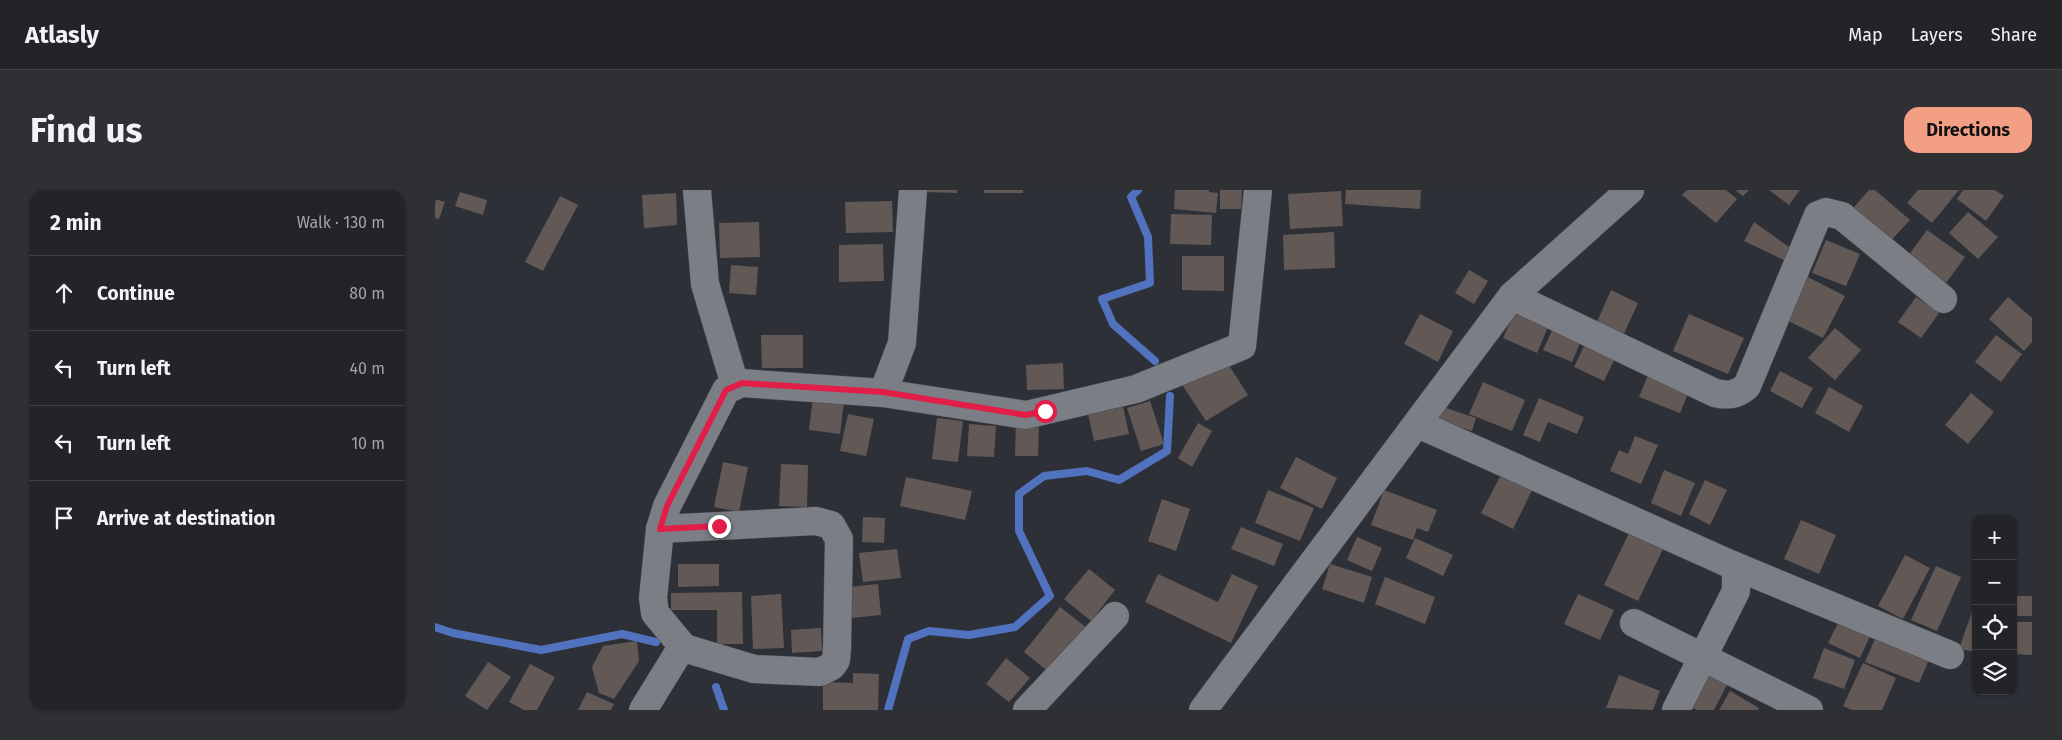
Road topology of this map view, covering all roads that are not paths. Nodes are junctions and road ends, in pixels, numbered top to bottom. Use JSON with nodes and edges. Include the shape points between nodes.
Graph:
{"nodes":[{"id":1,"x":697,"y":190,"type":"edge"},
{"id":2,"x":913,"y":190,"type":"edge"},
{"id":3,"x":1258,"y":190,"type":"edge"},
{"id":4,"x":1625,"y":191,"type":"edge"},
{"id":5,"x":1512,"y":296,"type":"junction"},
{"id":6,"x":1943,"y":299,"type":"dead end"},
{"id":7,"x":735,"y":385,"type":"junction"},
{"id":8,"x":883,"y":392,"type":"junction"},
{"id":9,"x":1418,"y":424,"type":"junction"},
{"id":10,"x":660,"y":529,"type":"junction"},
{"id":11,"x":1730,"y":564,"type":"junction"},
{"id":12,"x":1115,"y":616,"type":"dead end"},
{"id":13,"x":1634,"y":623,"type":"dead end"},
{"id":14,"x":685,"y":648,"type":"junction"},
{"id":15,"x":1950,"y":655,"type":"dead end"},
{"id":16,"x":1703,"y":657,"type":"junction"},
{"id":17,"x":643,"y":710,"type":"edge"},
{"id":18,"x":1027,"y":710,"type":"edge"},
{"id":19,"x":1203,"y":710,"type":"edge"},
{"id":20,"x":1676,"y":710,"type":"edge"},
{"id":21,"x":1809,"y":710,"type":"edge"}],
"edges":[{"from":1,"to":7,"type":"street","via":[[705,284]]},
{"from":2,"to":8,"type":"street","via":[[902,343]]},
{"from":3,"to":8,"type":"street","via":[[1242,346],[1136,389],[1026,415]]},
{"from":4,"to":5,"type":"street"},
{"from":5,"to":6,"type":"street","via":[[1723,395],[1740,392],[1747,386],[1818,215],[1826,212],[1841,216]]},
{"from":5,"to":9,"type":"street"},
{"from":7,"to":8,"type":"street"},
{"from":7,"to":10,"type":"street","via":[[726,390],[667,506]]},
{"from":9,"to":11,"type":"street"},
{"from":9,"to":19,"type":"street"},
{"from":10,"to":14,"type":"street","via":[[653,598],[655,613]]},
{"from":10,"to":14,"type":"street","via":[[815,521],[831,525],[839,539],[837,649],[832,666],[820,672],[755,669]]},
{"from":11,"to":15,"type":"street"},
{"from":11,"to":16,"type":"street","via":[[1736,572],[1736,591]]},
{"from":12,"to":18,"type":"street"},
{"from":13,"to":16,"type":"street"},
{"from":14,"to":17,"type":"street","via":[[680,650]]},
{"from":16,"to":20,"type":"street"},
{"from":16,"to":21,"type":"street"}]}
